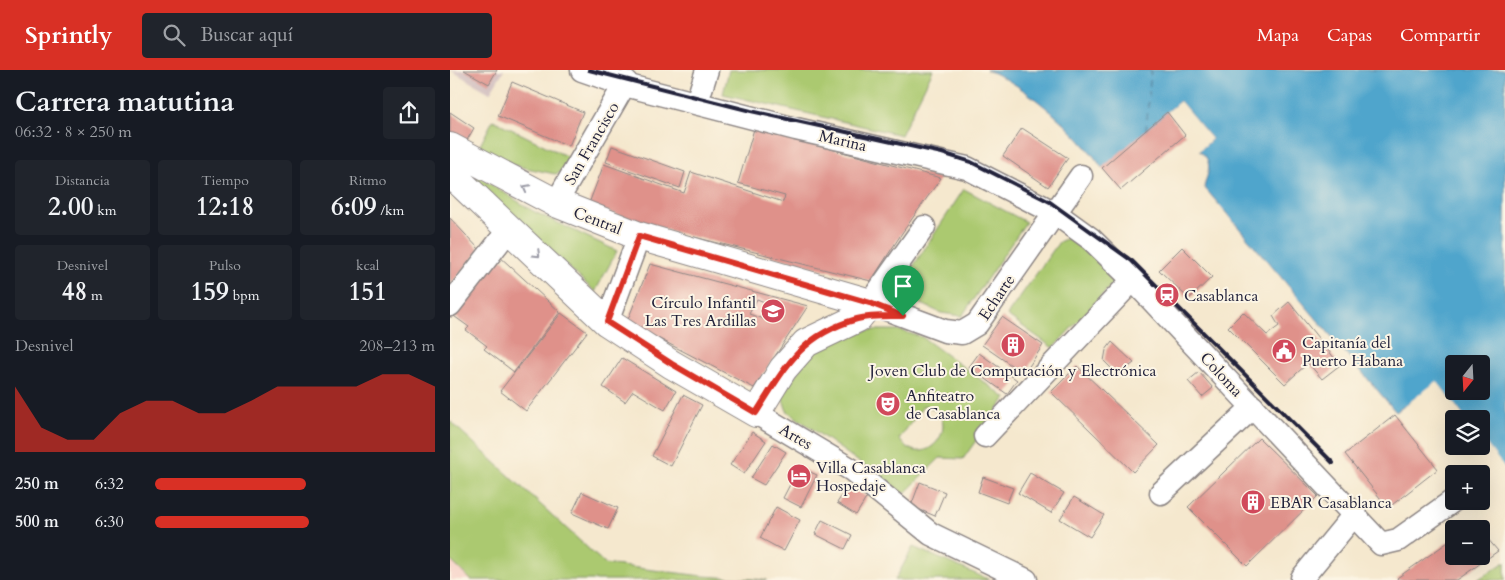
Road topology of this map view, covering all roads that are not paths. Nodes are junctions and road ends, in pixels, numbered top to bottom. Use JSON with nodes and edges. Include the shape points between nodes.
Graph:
{"nodes":[{"id":1,"x":582,"y":70,"type":"edge"},
{"id":2,"x":707,"y":70,"type":"edge"},
{"id":3,"x":625,"y":83,"type":"junction"},
{"id":4,"x":697,"y":102,"type":"junction"},
{"id":5,"x":450,"y":147,"type":"edge"},
{"id":6,"x":450,"y":173,"type":"edge"},
{"id":7,"x":1081,"y":176,"type":"dead end"},
{"id":8,"x":556,"y":204,"type":"junction"},
{"id":9,"x":1054,"y":214,"type":"junction"},
{"id":10,"x":924,"y":227,"type":"dead end"},
{"id":11,"x":510,"y":228,"type":"junction"},
{"id":12,"x":639,"y":236,"type":"junction"},
{"id":13,"x":1133,"y":280,"type":"junction"},
{"id":14,"x":450,"y":305,"type":"edge"},
{"id":15,"x":864,"y":311,"type":"junction"},
{"id":16,"x":607,"y":322,"type":"junction"},
{"id":17,"x":1253,"y":407,"type":"junction"},
{"id":18,"x":756,"y":413,"type":"junction"},
{"id":19,"x":985,"y":436,"type":"dead end"},
{"id":20,"x":1161,"y":493,"type":"dead end"},
{"id":21,"x":1445,"y":506,"type":"edge"},
{"id":22,"x":1353,"y":516,"type":"junction"},
{"id":23,"x":1026,"y":580,"type":"edge"},
{"id":24,"x":1304,"y":580,"type":"edge"}],
"edges":[{"from":1,"to":3,"type":"street","name":"Marina"},
{"from":2,"to":4,"type":"street"},
{"from":3,"to":4,"type":"street","name":"Marina"},
{"from":3,"to":8,"type":"street","name":"San Francisco"},
{"from":4,"to":9,"type":"street","name":"Marina","via":[[796,129],[967,168]]},
{"from":8,"to":5,"type":"main road","name":"Central","one_way":true},
{"from":6,"to":11,"type":"main road","name":"Artes"},
{"from":7,"to":9,"type":"street","name":"Echarte"},
{"from":8,"to":12,"type":"main road","name":"Central"},
{"from":9,"to":13,"type":"street","name":"Coloma","via":[[1090,239]]},
{"from":9,"to":15,"type":"street","name":"Echarte","via":[[977,324],[962,333],[945,331],[903,316]]},
{"from":10,"to":15,"type":"street"},
{"from":11,"to":14,"type":"street"},
{"from":11,"to":16,"type":"main road","name":"Artes","one_way":true},
{"from":12,"to":15,"type":"main road","name":"Central"},
{"from":12,"to":16,"type":"street"},
{"from":13,"to":17,"type":"street","name":"Coloma"},
{"from":13,"to":19,"type":"street"},
{"from":15,"to":18,"type":"main road","via":[[806,343],[783,370]]},
{"from":16,"to":18,"type":"main road","name":"Artes"},
{"from":17,"to":20,"type":"street"},
{"from":17,"to":22,"type":"street","name":"Coloma"},
{"from":18,"to":23,"type":"street","name":"Artes","via":[[852,470],[931,534]]},
{"from":21,"to":22,"type":"street","name":"Coloma","via":[[1398,540],[1381,544]]},
{"from":22,"to":24,"type":"street","via":[[1302,578]]}]}
